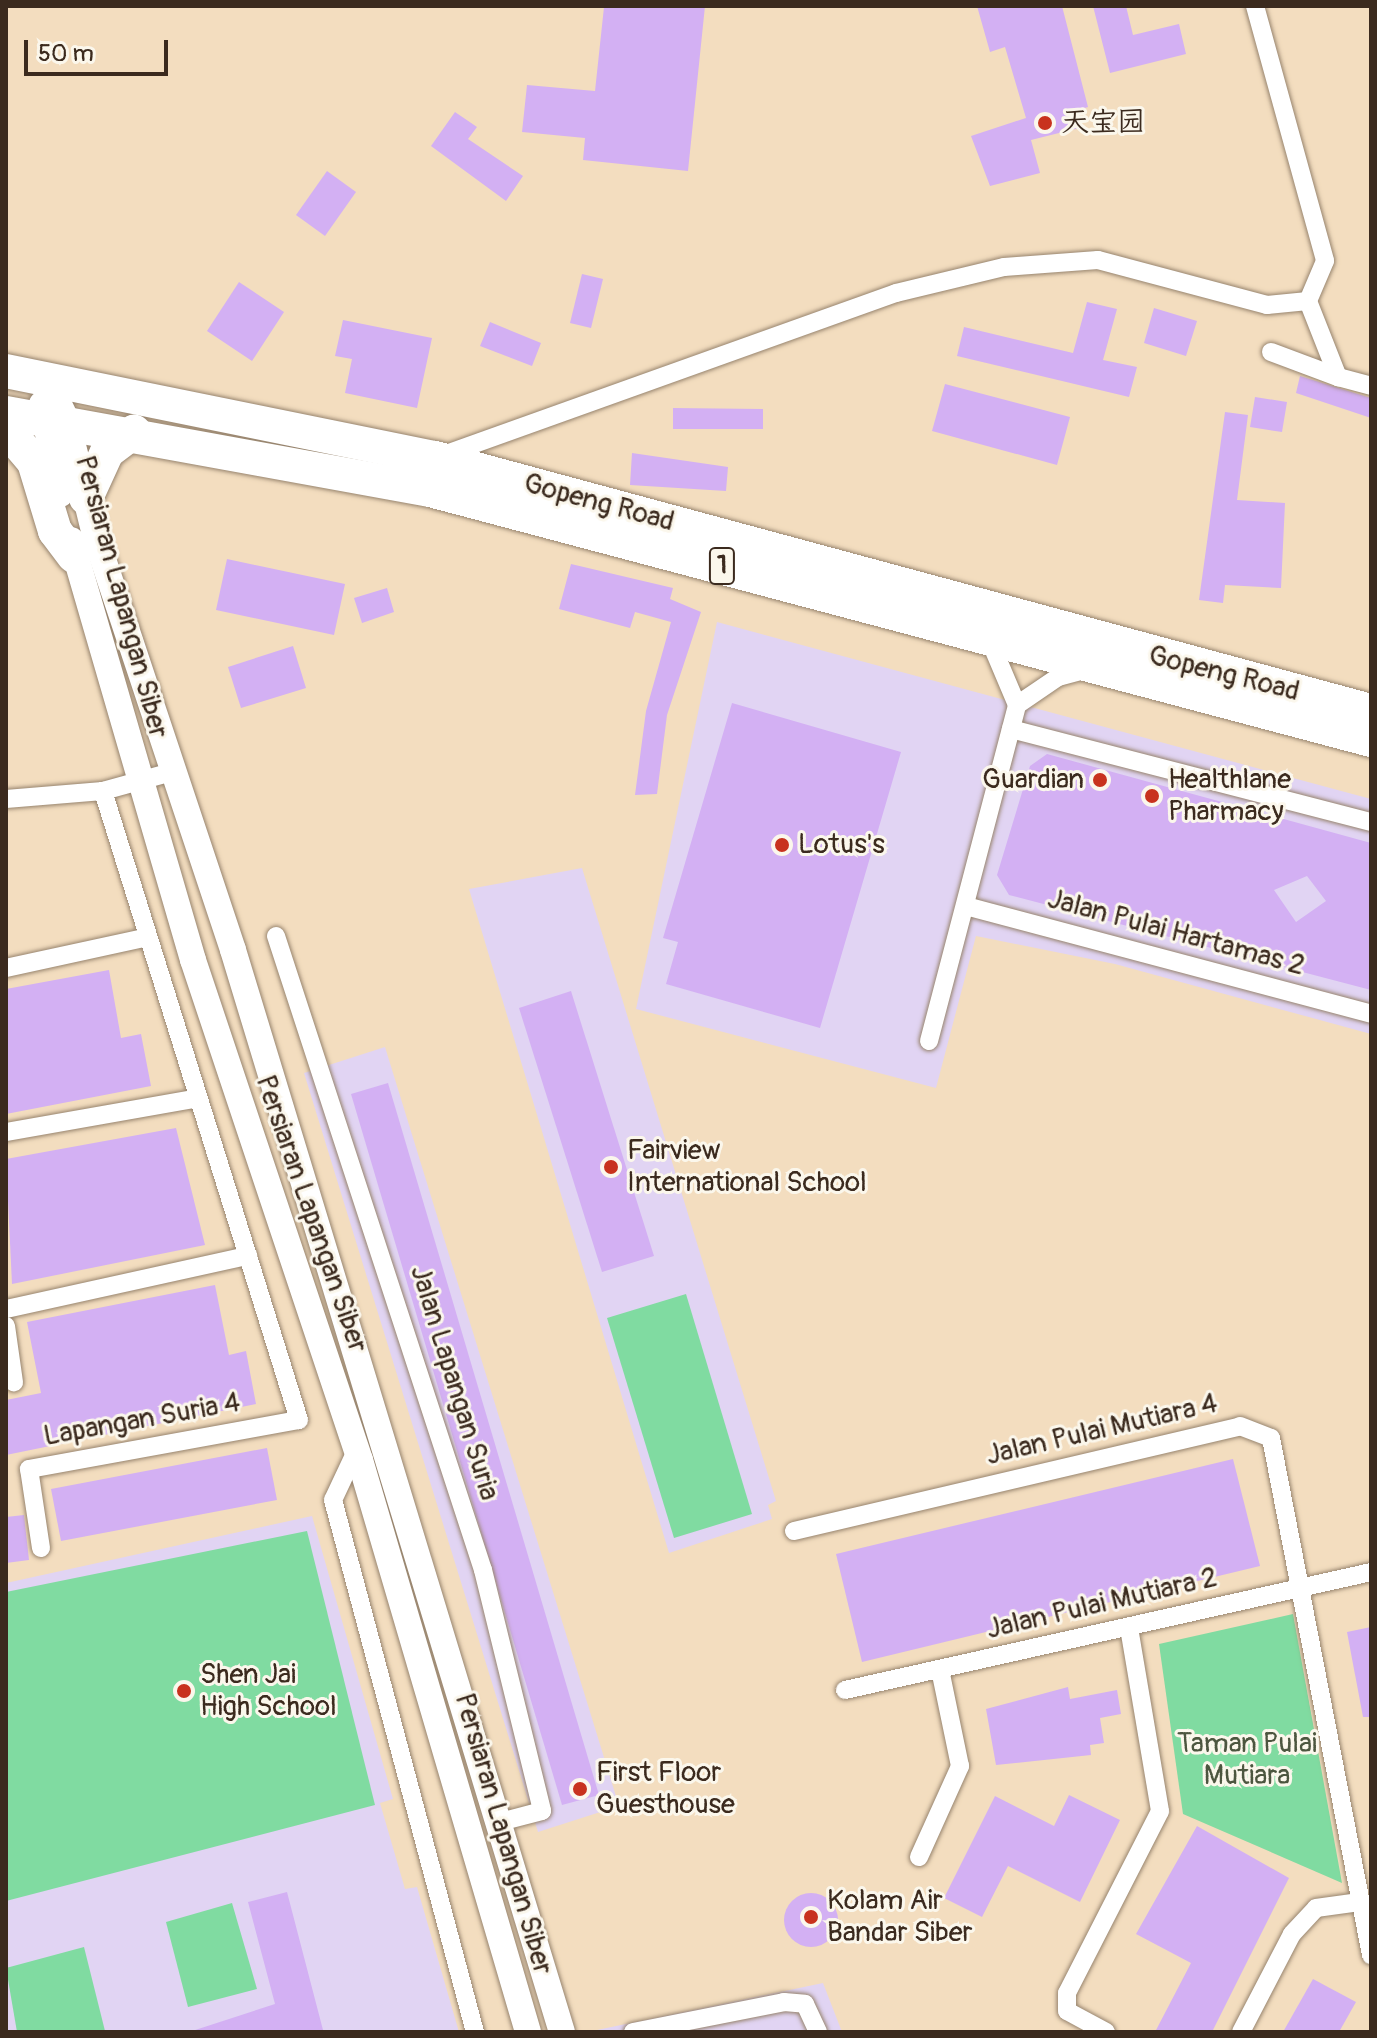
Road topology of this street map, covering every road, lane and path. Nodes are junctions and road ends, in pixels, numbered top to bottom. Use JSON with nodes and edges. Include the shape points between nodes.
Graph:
{"nodes":[{"id":1,"x":1255,"y":6,"type":"edge"},
{"id":2,"x":1308,"y":301,"type":"junction"},
{"id":3,"x":1271,"y":352,"type":"dead end"},
{"id":4,"x":6,"y":371,"type":"edge"},
{"id":5,"x":46,"y":377,"type":"junction"},
{"id":6,"x":1338,"y":377,"type":"junction"},
{"id":7,"x":1371,"y":386,"type":"edge"},
{"id":8,"x":6,"y":413,"type":"edge"},
{"id":9,"x":54,"y":418,"type":"junction"},
{"id":10,"x":6,"y":429,"type":"edge"},
{"id":11,"x":134,"y":432,"type":"junction"},
{"id":12,"x":433,"y":474,"type":"junction"},
{"id":13,"x":86,"y":498,"type":"junction"},
{"id":14,"x":74,"y":556,"type":"junction"},
{"id":15,"x":988,"y":638,"type":"junction"},
{"id":16,"x":1111,"y":671,"type":"junction"},
{"id":17,"x":1017,"y":705,"type":"junction"},
{"id":18,"x":1371,"y":711,"type":"edge"},
{"id":19,"x":1011,"y":729,"type":"junction"},
{"id":20,"x":1371,"y":740,"type":"edge"},
{"id":21,"x":175,"y":771,"type":"junction"},
{"id":22,"x":139,"y":782,"type":"junction"},
{"id":23,"x":103,"y":791,"type":"junction"},
{"id":24,"x":6,"y":799,"type":"edge"},
{"id":25,"x":1371,"y":822,"type":"edge"},
{"id":26,"x":966,"y":906,"type":"junction"},
{"id":27,"x":276,"y":936,"type":"dead end"},
{"id":28,"x":148,"y":937,"type":"junction"},
{"id":29,"x":6,"y":968,"type":"edge"},
{"id":30,"x":1371,"y":1014,"type":"edge"},
{"id":31,"x":929,"y":1041,"type":"dead end"},
{"id":32,"x":198,"y":1098,"type":"junction"},
{"id":33,"x":6,"y":1132,"type":"edge"},
{"id":34,"x":248,"y":1256,"type":"junction"},
{"id":35,"x":6,"y":1309,"type":"edge"},
{"id":36,"x":6,"y":1326,"type":"edge"},
{"id":37,"x":14,"y":1382,"type":"dead end"},
{"id":38,"x":370,"y":1398,"type":"junction"},
{"id":39,"x":344,"y":1409,"type":"junction"},
{"id":40,"x":356,"y":1451,"type":"junction"},
{"id":41,"x":794,"y":1531,"type":"dead end"},
{"id":42,"x":41,"y":1548,"type":"dead end"},
{"id":43,"x":1371,"y":1572,"type":"edge"},
{"id":44,"x":1301,"y":1588,"type":"junction"},
{"id":45,"x":1129,"y":1627,"type":"junction"},
{"id":46,"x":940,"y":1669,"type":"junction"},
{"id":47,"x":845,"y":1690,"type":"dead end"},
{"id":48,"x":500,"y":1822,"type":"junction"},
{"id":49,"x":919,"y":1857,"type":"dead end"},
{"id":50,"x":1360,"y":1902,"type":"junction"},
{"id":51,"x":1371,"y":1955,"type":"edge"},
{"id":52,"x":475,"y":2032,"type":"edge"},
{"id":53,"x":528,"y":2032,"type":"edge"},
{"id":54,"x":562,"y":2032,"type":"edge"},
{"id":55,"x":633,"y":2032,"type":"edge"},
{"id":56,"x":818,"y":2032,"type":"edge"},
{"id":57,"x":1106,"y":2032,"type":"edge"},
{"id":58,"x":1241,"y":2032,"type":"edge"}],
"edges":[{"from":1,"to":2,"type":"street","via":[[1325,261]]},
{"from":2,"to":6,"type":"street"},
{"from":2,"to":12,"type":"street","via":[[1267,305],[1098,260],[1004,267],[896,293]]},
{"from":3,"to":6,"type":"street"},
{"from":4,"to":5,"type":"highway","name":"Gopeng Road","number":"1"},
{"from":5,"to":9,"type":"main road"},
{"from":5,"to":12,"type":"highway","name":"Gopeng Road","number":"1"},
{"from":6,"to":7,"type":"street"},
{"from":8,"to":9,"type":"highway","name":"Gopeng Road","number":"1"},
{"from":9,"to":11,"type":"highway","name":"Gopeng Road","number":"1"},
{"from":9,"to":13,"type":"main road","name":"Persiaran Lapangan Siber"},
{"from":9,"to":14,"type":"main road","name":"Persiaran Lapangan Siber"},
{"from":10,"to":14,"type":"highway","via":[[34,462],[55,531]]},
{"from":11,"to":12,"type":"highway","name":"Gopeng Road","number":"1"},
{"from":11,"to":13,"type":"highway","via":[[107,452]]},
{"from":12,"to":15,"type":"highway","name":"Gopeng Road","number":"1"},
{"from":12,"to":18,"type":"highway","name":"Gopeng Road","number":"1"},
{"from":13,"to":21,"type":"main road","name":"Persiaran Lapangan Siber"},
{"from":14,"to":22,"type":"main road","name":"Persiaran Lapangan Siber"},
{"from":15,"to":16,"type":"highway","name":"Gopeng Road","number":"1"},
{"from":15,"to":17,"type":"street"},
{"from":16,"to":17,"type":"street","via":[[1058,677]]},
{"from":16,"to":20,"type":"highway","name":"Gopeng Road","number":"1"},
{"from":17,"to":19,"type":"street"},
{"from":19,"to":25,"type":"street"},
{"from":19,"to":26,"type":"street"},
{"from":21,"to":22,"type":"street"},
{"from":21,"to":38,"type":"main road","name":"Persiaran Lapangan Siber"},
{"from":22,"to":23,"type":"street"},
{"from":22,"to":39,"type":"main road","name":"Persiaran Lapangan Siber"},
{"from":23,"to":24,"type":"street"},
{"from":23,"to":28,"type":"street"},
{"from":26,"to":30,"type":"street","name":"Jalan Pulai Hartamas 2"},
{"from":26,"to":31,"type":"street"},
{"from":27,"to":48,"type":"street","name":"Jalan Lapangan Suria","via":[[483,1570],[542,1811]]},
{"from":28,"to":29,"type":"street"},
{"from":28,"to":32,"type":"street"},
{"from":32,"to":33,"type":"street"},
{"from":32,"to":34,"type":"street"},
{"from":34,"to":35,"type":"street"},
{"from":34,"to":42,"type":"street","name":"Lapangan Suria 4","via":[[299,1420],[29,1469]]},
{"from":36,"to":37,"type":"street"},
{"from":38,"to":39,"type":"main road"},
{"from":38,"to":48,"type":"main road","name":"Persiaran Lapangan Siber"},
{"from":39,"to":40,"type":"main road","name":"Persiaran Lapangan Siber"},
{"from":40,"to":52,"type":"street","via":[[333,1500]]},
{"from":40,"to":53,"type":"main road","name":"Persiaran Lapangan Siber"},
{"from":41,"to":44,"type":"street","name":"Jalan Pulai Mutiara 4","via":[[1257,1427],[1271,1438]]},
{"from":43,"to":44,"type":"street","name":"Jalan Pulai Mutiara 2"},
{"from":44,"to":45,"type":"street","name":"Jalan Pulai Mutiara 2"},
{"from":44,"to":50,"type":"street"},
{"from":45,"to":46,"type":"street","name":"Jalan Pulai Mutiara 2"},
{"from":45,"to":57,"type":"street","via":[[1160,1811],[1067,1993],[1067,2011]]},
{"from":46,"to":47,"type":"street","name":"Jalan Pulai Mutiara 2"},
{"from":46,"to":49,"type":"street","via":[[960,1766]]},
{"from":48,"to":54,"type":"main road","name":"Persiaran Lapangan Siber"},
{"from":50,"to":51,"type":"street"},
{"from":50,"to":58,"type":"street","via":[[1316,1908],[1292,1934]]},
{"from":55,"to":56,"type":"street","via":[[784,2002],[805,2004]]}]}
